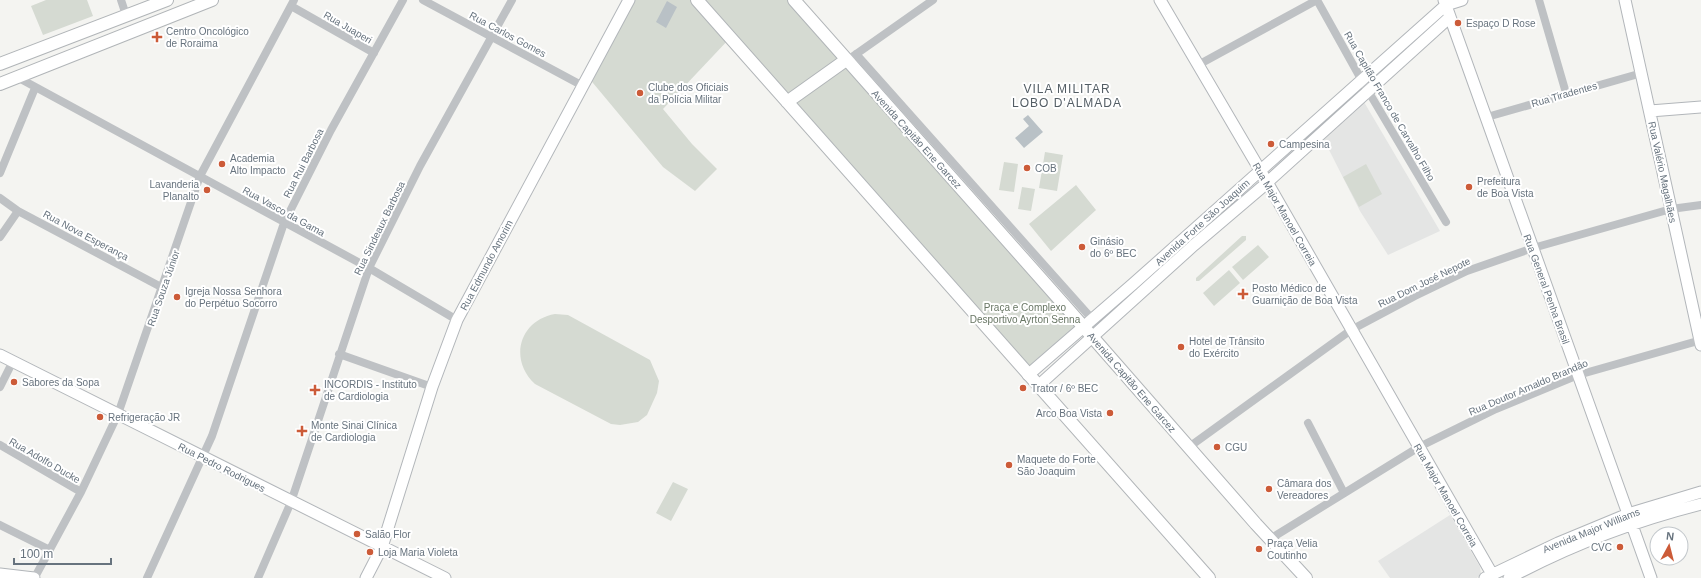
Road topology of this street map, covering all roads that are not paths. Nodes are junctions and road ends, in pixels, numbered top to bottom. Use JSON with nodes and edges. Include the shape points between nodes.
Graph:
{"nodes":[{"id":1,"x":121,"y":0,"type":"edge"},
{"id":2,"x":167,"y":0,"type":"edge"},
{"id":3,"x":212,"y":0,"type":"edge"},
{"id":4,"x":403,"y":0,"type":"edge"},
{"id":5,"x":423,"y":0,"type":"edge"},
{"id":6,"x":512,"y":0,"type":"edge"},
{"id":7,"x":629,"y":0,"type":"edge"},
{"id":8,"x":696,"y":0,"type":"edge"},
{"id":9,"x":794,"y":0,"type":"edge"},
{"id":10,"x":933,"y":0,"type":"edge"},
{"id":11,"x":1160,"y":0,"type":"edge"},
{"id":12,"x":1317,"y":0,"type":"edge"},
{"id":13,"x":1462,"y":0,"type":"edge"},
{"id":14,"x":1539,"y":0,"type":"edge"},
{"id":15,"x":1626,"y":0,"type":"edge"},
{"id":16,"x":1445,"y":2,"type":"edge"},
{"id":17,"x":292,"y":3,"type":"edge"},
{"id":18,"x":126,"y":15,"type":"junction"},
{"id":19,"x":1450,"y":17,"type":"junction"},
{"id":20,"x":492,"y":37,"type":"junction"},
{"id":21,"x":374,"y":53,"type":"junction"},
{"id":22,"x":851,"y":57,"type":"junction"},
{"id":23,"x":0,"y":64,"type":"edge"},
{"id":24,"x":1198,"y":65,"type":"junction"},
{"id":25,"x":1642,"y":73,"type":"junction"},
{"id":26,"x":17,"y":77,"type":"junction"},
{"id":27,"x":1361,"y":79,"type":"junction"},
{"id":28,"x":0,"y":84,"type":"edge"},
{"id":29,"x":583,"y":86,"type":"junction"},
{"id":30,"x":34,"y":88,"type":"junction"},
{"id":31,"x":1368,"y":90,"type":"junction"},
{"id":32,"x":1566,"y":93,"type":"junction"},
{"id":33,"x":787,"y":102,"type":"junction"},
{"id":34,"x":1701,"y":106,"type":"edge"},
{"id":35,"x":1650,"y":111,"type":"junction"},
{"id":36,"x":1487,"y":117,"type":"junction"},
{"id":37,"x":1260,"y":170,"type":"junction"},
{"id":38,"x":0,"y":173,"type":"edge"},
{"id":39,"x":200,"y":176,"type":"junction"},
{"id":40,"x":1267,"y":182,"type":"junction"},
{"id":41,"x":0,"y":198,"type":"edge"},
{"id":42,"x":1701,"y":205,"type":"edge"},
{"id":43,"x":1671,"y":209,"type":"junction"},
{"id":44,"x":18,"y":211,"type":"junction"},
{"id":45,"x":1446,"y":222,"type":"dead end"},
{"id":46,"x":284,"y":223,"type":"junction"},
{"id":47,"x":0,"y":237,"type":"edge"},
{"id":48,"x":1186,"y":237,"type":"junction"},
{"id":49,"x":1194,"y":245,"type":"junction"},
{"id":50,"x":1533,"y":248,"type":"junction"},
{"id":51,"x":369,"y":268,"type":"junction"},
{"id":52,"x":163,"y":288,"type":"junction"},
{"id":53,"x":1108,"y":307,"type":"junction"},
{"id":54,"x":1115,"y":316,"type":"junction"},
{"id":55,"x":456,"y":320,"type":"junction"},
{"id":56,"x":1088,"y":324,"type":"junction"},
{"id":57,"x":1351,"y":330,"type":"junction"},
{"id":58,"x":1092,"y":337,"type":"junction"},
{"id":59,"x":1701,"y":342,"type":"edge"},
{"id":60,"x":339,"y":354,"type":"junction"},
{"id":61,"x":0,"y":355,"type":"edge"},
{"id":62,"x":13,"y":361,"type":"junction"},
{"id":63,"x":1028,"y":375,"type":"junction"},
{"id":64,"x":1578,"y":375,"type":"junction"},
{"id":65,"x":1038,"y":386,"type":"junction"},
{"id":66,"x":0,"y":387,"type":"edge"},
{"id":67,"x":432,"y":387,"type":"junction"},
{"id":68,"x":118,"y":414,"type":"junction"},
{"id":69,"x":1308,"y":423,"type":"dead end"},
{"id":70,"x":0,"y":445,"type":"edge"},
{"id":71,"x":1189,"y":447,"type":"junction"},
{"id":72,"x":1419,"y":447,"type":"junction"},
{"id":73,"x":202,"y":457,"type":"junction"},
{"id":74,"x":81,"y":492,"type":"junction"},
{"id":75,"x":1701,"y":492,"type":"edge"},
{"id":76,"x":1344,"y":493,"type":"junction"},
{"id":77,"x":291,"y":502,"type":"junction"},
{"id":78,"x":1701,"y":504,"type":"edge"},
{"id":79,"x":1630,"y":519,"type":"junction"},
{"id":80,"x":0,"y":525,"type":"edge"},
{"id":81,"x":1270,"y":539,"type":"junction"},
{"id":82,"x":382,"y":547,"type":"junction"},
{"id":83,"x":50,"y":550,"type":"junction"},
{"id":84,"x":0,"y":574,"type":"edge"},
{"id":85,"x":1488,"y":576,"type":"edge"},
{"id":86,"x":34,"y":578,"type":"edge"},
{"id":87,"x":147,"y":578,"type":"edge"},
{"id":88,"x":258,"y":578,"type":"edge"},
{"id":89,"x":366,"y":578,"type":"edge"},
{"id":90,"x":443,"y":578,"type":"edge"},
{"id":91,"x":1209,"y":578,"type":"edge"},
{"id":92,"x":1306,"y":578,"type":"edge"},
{"id":93,"x":1509,"y":578,"type":"edge"},
{"id":94,"x":1650,"y":578,"type":"edge"}],
"edges":[{"from":1,"to":18,"type":"street"},
{"from":2,"to":18,"type":"main road"},
{"from":3,"to":26,"type":"main road"},
{"from":4,"to":21,"type":"street","name":"Rua Rui Barbosa"},
{"from":5,"to":20,"type":"street","name":"Rua Carlos Gomes"},
{"from":6,"to":20,"type":"street","name":"Rua Sindeaux Barbosa"},
{"from":7,"to":29,"type":"street","name":"Rua Edmundo Amorim"},
{"from":8,"to":33,"type":"main road"},
{"from":9,"to":22,"type":"main road","name":"Avenida Capitão Ene Garcez"},
{"from":10,"to":22,"type":"street"},
{"from":11,"to":24,"type":"street","name":"Rua Major Manoel Correia"},
{"from":12,"to":24,"type":"street"},
{"from":12,"to":27,"type":"street","name":"Rua Capitão Franco de Carvalho Filho"},
{"from":13,"to":16,"type":"street"},
{"from":14,"to":32,"type":"street"},
{"from":15,"to":25,"type":"street","name":"Rua Valério Magalhães"},
{"from":16,"to":19,"type":"street","name":"Rua General Penha Brasil"},
{"from":16,"to":27,"type":"street","name":"Avenida Forte São Joaquim"},
{"from":17,"to":21,"type":"street","name":"Rua Juaperi"},
{"from":17,"to":39,"type":"street","name":"Rua Souza Júnior"},
{"from":18,"to":23,"type":"main road"},
{"from":19,"to":31,"type":"street","name":"Avenida Forte São Joaquim"},
{"from":19,"to":36,"type":"street","name":"Rua General Penha Brasil"},
{"from":20,"to":29,"type":"street","name":"Rua Carlos Gomes"},
{"from":20,"to":51,"type":"street","name":"Rua Sindeaux Barbosa","via":[[420,166]]},
{"from":21,"to":46,"type":"street","name":"Rua Rui Barbosa"},
{"from":22,"to":33,"type":"main road"},
{"from":22,"to":56,"type":"main road","name":"Avenida Capitão Ene Garcez"},
{"from":24,"to":37,"type":"street","name":"Rua Major Manoel Correia"},
{"from":25,"to":32,"type":"street","name":"Rua Tiradentes"},
{"from":25,"to":35,"type":"street","name":"Rua Valério Magalhães"},
{"from":26,"to":28,"type":"main road"},
{"from":26,"to":30,"type":"street","name":"Rua Vasco da Gama"},
{"from":27,"to":31,"type":"street","name":"Rua Capitão Franco de Carvalho Filho"},
{"from":27,"to":37,"type":"street","name":"Avenida Forte São Joaquim"},
{"from":29,"to":55,"type":"street","name":"Rua Edmundo Amorim"},
{"from":30,"to":38,"type":"street"},
{"from":30,"to":39,"type":"street","name":"Rua Vasco da Gama"},
{"from":31,"to":40,"type":"street","name":"Avenida Forte São Joaquim"},
{"from":31,"to":45,"type":"street","name":"Rua Capitão Franco de Carvalho Filho"},
{"from":32,"to":36,"type":"street","name":"Rua Tiradentes"},
{"from":33,"to":63,"type":"main road"},
{"from":34,"to":35,"type":"street"},
{"from":35,"to":43,"type":"street","name":"Rua Valério Magalhães"},
{"from":36,"to":50,"type":"street","name":"Rua General Penha Brasil"},
{"from":37,"to":40,"type":"street","name":"Rua Major Manoel Correia"},
{"from":37,"to":48,"type":"street","name":"Avenida Forte São Joaquim"},
{"from":39,"to":46,"type":"street","name":"Rua Vasco da Gama"},
{"from":39,"to":52,"type":"street","name":"Rua Souza Júnior"},
{"from":40,"to":49,"type":"street","name":"Avenida Forte São Joaquim"},
{"from":40,"to":57,"type":"street","name":"Rua Major Manoel Correia"},
{"from":41,"to":44,"type":"street","name":"Rua Nova Esperança"},
{"from":42,"to":43,"type":"street","name":"Rua Dom José Nepote"},
{"from":43,"to":50,"type":"street","name":"Rua Dom José Nepote"},
{"from":43,"to":59,"type":"street","name":"Rua Valério Magalhães"},
{"from":44,"to":47,"type":"street"},
{"from":44,"to":52,"type":"street","name":"Rua Nova Esperança"},
{"from":46,"to":51,"type":"street","name":"Rua Vasco da Gama"},
{"from":46,"to":73,"type":"street","name":"Rua Rui Barbosa","via":[[226,399]]},
{"from":48,"to":49,"type":"street"},
{"from":48,"to":53,"type":"street","name":"Avenida Forte São Joaquim"},
{"from":49,"to":54,"type":"street","name":"Avenida Forte São Joaquim"},
{"from":50,"to":57,"type":"street","name":"Rua Dom José Nepote","via":[[1467,271]]},
{"from":50,"to":64,"type":"street","name":"Rua General Penha Brasil"},
{"from":51,"to":55,"type":"street","name":"Rua Vasco da Gama"},
{"from":51,"to":60,"type":"street","name":"Rua Sindeaux Barbosa"},
{"from":52,"to":68,"type":"street","name":"Rua Souza Júnior"},
{"from":53,"to":54,"type":"street"},
{"from":53,"to":56,"type":"street","name":"Avenida Forte São Joaquim"},
{"from":54,"to":58,"type":"street","name":"Avenida Forte São Joaquim"},
{"from":55,"to":67,"type":"street","name":"Rua Edmundo Amorim"},
{"from":56,"to":58,"type":"main road","name":"Avenida Capitão Ene Garcez"},
{"from":56,"to":63,"type":"street","name":"Avenida Forte São Joaquim"},
{"from":57,"to":71,"type":"street","name":"Rua Dom José Nepote"},
{"from":57,"to":72,"type":"street","name":"Rua Major Manoel Correia"},
{"from":58,"to":65,"type":"street","name":"Avenida Forte São Joaquim"},
{"from":58,"to":71,"type":"main road","name":"Avenida Capitão Ene Garcez"},
{"from":59,"to":64,"type":"street","name":"Rua Doutor Arnaldo Brandão"},
{"from":60,"to":67,"type":"street"},
{"from":60,"to":77,"type":"street","name":"Rua Sindeaux Barbosa"},
{"from":61,"to":62,"type":"street","name":"Rua Pedro Rodrigues"},
{"from":62,"to":66,"type":"street"},
{"from":62,"to":68,"type":"street","name":"Rua Pedro Rodrigues"},
{"from":63,"to":65,"type":"main road"},
{"from":64,"to":72,"type":"street","name":"Rua Doutor Arnaldo Brandão","via":[[1496,409]]},
{"from":64,"to":79,"type":"street","name":"Rua General Penha Brasil"},
{"from":65,"to":91,"type":"main road"},
{"from":67,"to":82,"type":"street","name":"Rua Edmundo Amorim"},
{"from":68,"to":73,"type":"street","name":"Rua Pedro Rodrigues"},
{"from":68,"to":74,"type":"street","name":"Rua Souza Júnior"},
{"from":69,"to":76,"type":"street"},
{"from":70,"to":74,"type":"street","name":"Rua Adolfo Ducke"},
{"from":71,"to":81,"type":"main road","name":"Avenida Capitão Ene Garcez"},
{"from":72,"to":76,"type":"street","name":"Rua Doutor Arnaldo Brandão"},
{"from":72,"to":85,"type":"street","name":"Rua Major Manoel Correia"},
{"from":73,"to":77,"type":"street","name":"Rua Pedro Rodrigues"},
{"from":73,"to":87,"type":"street","name":"Rua Rui Barbosa"},
{"from":74,"to":83,"type":"street","name":"Rua Souza Júnior"},
{"from":75,"to":79,"type":"street","name":"Avenida Major Williams"},
{"from":76,"to":81,"type":"street","name":"Rua Doutor Arnaldo Brandão"},
{"from":77,"to":82,"type":"street","name":"Rua Pedro Rodrigues"},
{"from":77,"to":88,"type":"street","name":"Rua Sindeaux Barbosa"},
{"from":78,"to":79,"type":"street","name":"Avenida Major Williams"},
{"from":79,"to":85,"type":"street","name":"Avenida Major Williams","via":[[1558,543]]},
{"from":79,"to":93,"type":"street","name":"Avenida Major Williams"},
{"from":79,"to":94,"type":"street","name":"Rua General Penha Brasil"},
{"from":80,"to":83,"type":"street"},
{"from":81,"to":92,"type":"main road","name":"Avenida Capitão Ene Garcez"},
{"from":82,"to":89,"type":"street","name":"Rua Edmundo Amorim"},
{"from":82,"to":90,"type":"street","name":"Rua Pedro Rodrigues"},
{"from":83,"to":86,"type":"street","name":"Rua Souza Júnior"},
{"from":84,"to":86,"type":"street"}]}
